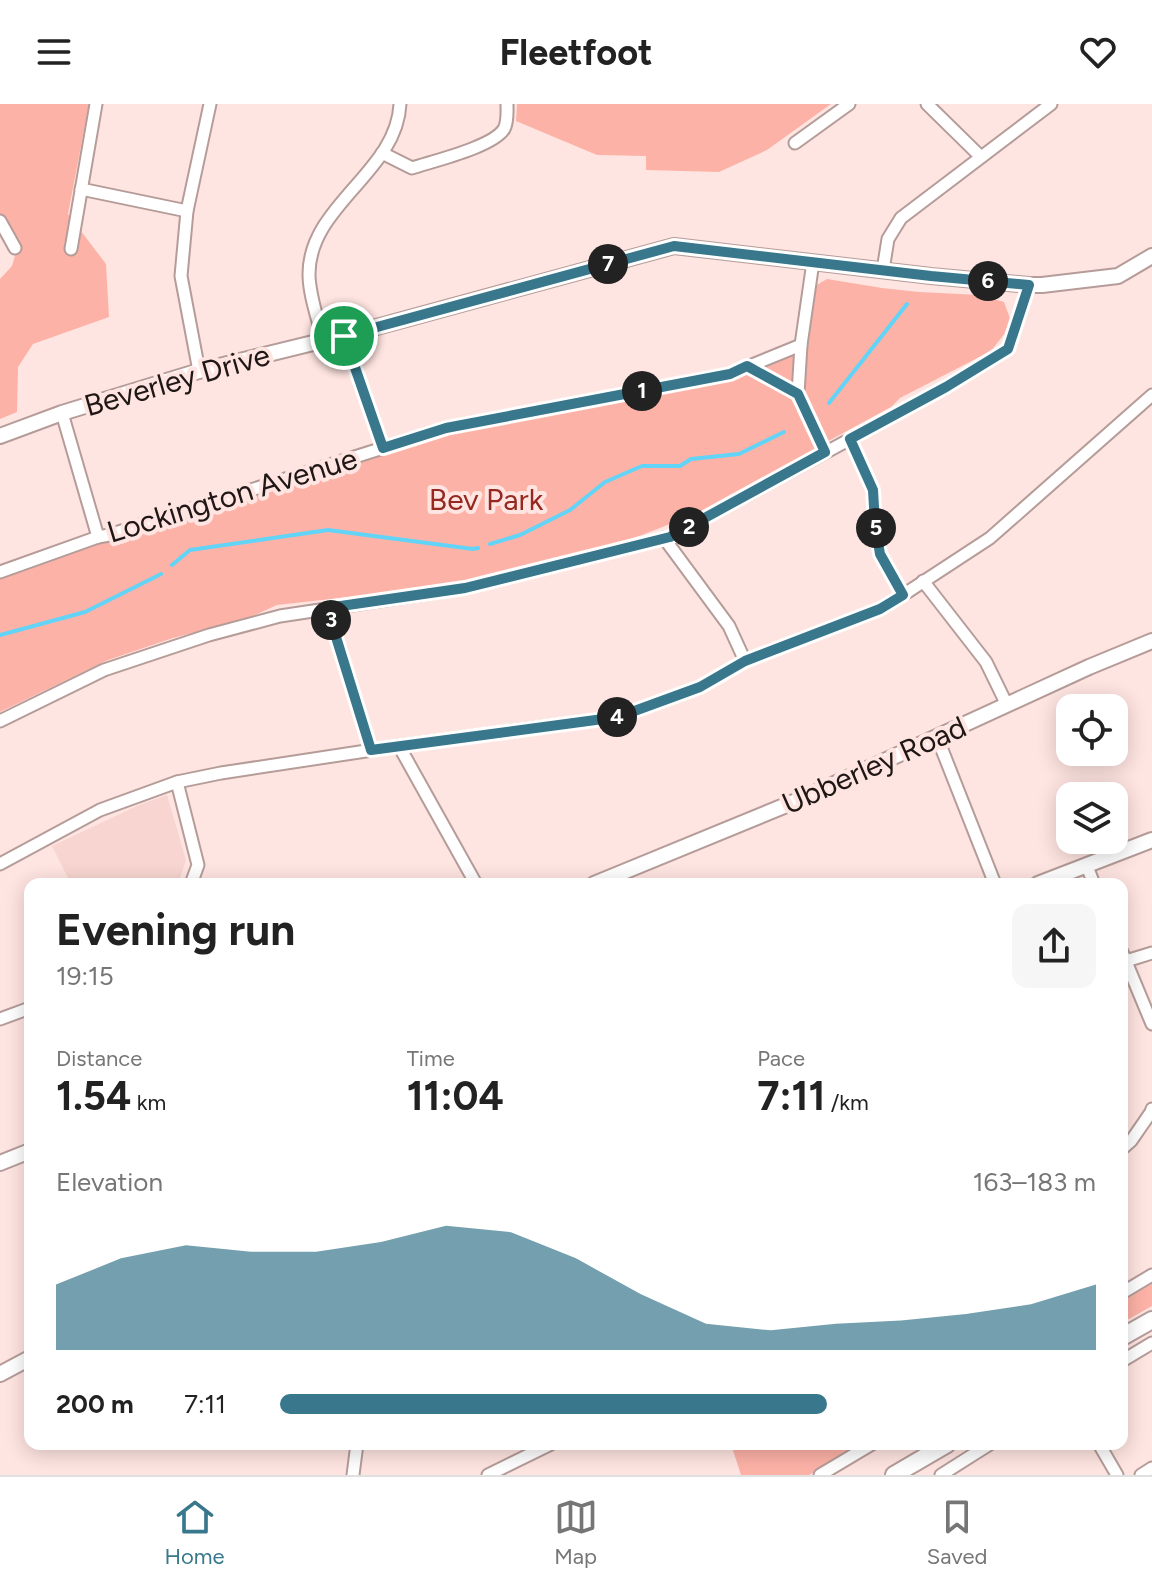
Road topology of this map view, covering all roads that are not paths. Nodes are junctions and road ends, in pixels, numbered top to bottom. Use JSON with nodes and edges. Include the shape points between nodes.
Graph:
{"nodes":[{"id":1,"x":96,"y":104,"type":"edge"},
{"id":2,"x":210,"y":104,"type":"edge"},
{"id":3,"x":400,"y":104,"type":"edge"},
{"id":4,"x":507,"y":104,"type":"edge"},
{"id":5,"x":849,"y":104,"type":"edge"},
{"id":6,"x":927,"y":104,"type":"edge"},
{"id":7,"x":1051,"y":104,"type":"edge"},
{"id":8,"x":795,"y":143,"type":"dead end"},
{"id":9,"x":382,"y":153,"type":"junction"},
{"id":10,"x":981,"y":157,"type":"junction"},
{"id":11,"x":81,"y":189,"type":"junction"},
{"id":12,"x":187,"y":211,"type":"junction"},
{"id":13,"x":0,"y":221,"type":"edge"},
{"id":14,"x":15,"y":248,"type":"dead end"},
{"id":15,"x":71,"y":249,"type":"dead end"},
{"id":16,"x":1152,"y":256,"type":"edge"},
{"id":17,"x":813,"y":262,"type":"junction"},
{"id":18,"x":883,"y":270,"type":"junction"},
{"id":19,"x":1029,"y":285,"type":"junction"},
{"id":20,"x":344,"y":336,"type":"junction"},
{"id":21,"x":323,"y":340,"type":"junction"},
{"id":22,"x":801,"y":345,"type":"junction"},
{"id":23,"x":747,"y":366,"type":"junction"},
{"id":24,"x":199,"y":371,"type":"junction"},
{"id":25,"x":798,"y":394,"type":"junction"},
{"id":26,"x":1152,"y":395,"type":"edge"},
{"id":27,"x":62,"y":413,"type":"junction"},
{"id":28,"x":0,"y":436,"type":"edge"},
{"id":29,"x":850,"y":439,"type":"junction"},
{"id":30,"x":383,"y":448,"type":"junction"},
{"id":31,"x":825,"y":452,"type":"junction"},
{"id":32,"x":98,"y":537,"type":"junction"},
{"id":33,"x":664,"y":538,"type":"junction"},
{"id":34,"x":0,"y":572,"type":"edge"},
{"id":35,"x":923,"y":581,"type":"junction"},
{"id":36,"x":903,"y":595,"type":"junction"},
{"id":37,"x":327,"y":608,"type":"junction"},
{"id":38,"x":1152,"y":641,"type":"edge"},
{"id":39,"x":745,"y":661,"type":"junction"},
{"id":40,"x":1007,"y":705,"type":"junction"},
{"id":41,"x":0,"y":721,"type":"edge"},
{"id":42,"x":937,"y":737,"type":"junction"},
{"id":43,"x":399,"y":746,"type":"junction"},
{"id":44,"x":371,"y":750,"type":"junction"},
{"id":45,"x":177,"y":782,"type":"junction"},
{"id":46,"x":1152,"y":840,"type":"edge"},
{"id":47,"x":0,"y":864,"type":"edge"},
{"id":48,"x":1086,"y":864,"type":"junction"},
{"id":49,"x":193,"y":878,"type":"edge"},
{"id":50,"x":473,"y":878,"type":"edge"},
{"id":51,"x":609,"y":878,"type":"edge"},
{"id":52,"x":993,"y":878,"type":"edge"},
{"id":53,"x":1052,"y":878,"type":"edge"},
{"id":54,"x":1092,"y":878,"type":"edge"},
{"id":55,"x":1152,"y":953,"type":"edge"},
{"id":56,"x":1128,"y":956,"type":"edge"},
{"id":57,"x":1128,"y":966,"type":"edge"},
{"id":58,"x":24,"y":1010,"type":"edge"},
{"id":59,"x":0,"y":1019,"type":"edge"},
{"id":60,"x":1152,"y":1024,"type":"edge"},
{"id":61,"x":1152,"y":1109,"type":"edge"},
{"id":62,"x":1128,"y":1144,"type":"edge"},
{"id":63,"x":24,"y":1153,"type":"edge"},
{"id":64,"x":0,"y":1163,"type":"edge"},
{"id":65,"x":1152,"y":1275,"type":"edge"},
{"id":66,"x":1128,"y":1289,"type":"edge"},
{"id":67,"x":1152,"y":1320,"type":"edge"},
{"id":68,"x":1128,"y":1334,"type":"edge"},
{"id":69,"x":1152,"y":1343,"type":"edge"},
{"id":70,"x":1128,"y":1357,"type":"edge"},
{"id":71,"x":24,"y":1361,"type":"edge"},
{"id":72,"x":0,"y":1374,"type":"edge"},
{"id":73,"x":356,"y":1450,"type":"edge"},
{"id":74,"x":539,"y":1450,"type":"edge"},
{"id":75,"x":862,"y":1450,"type":"edge"},
{"id":76,"x":937,"y":1450,"type":"edge"},
{"id":77,"x":981,"y":1450,"type":"edge"},
{"id":78,"x":1102,"y":1450,"type":"edge"},
{"id":79,"x":1152,"y":1468,"type":"edge"},
{"id":80,"x":353,"y":1475,"type":"edge"},
{"id":81,"x":488,"y":1475,"type":"edge"},
{"id":82,"x":820,"y":1475,"type":"edge"},
{"id":83,"x":894,"y":1475,"type":"edge"},
{"id":84,"x":941,"y":1475,"type":"edge"},
{"id":85,"x":1117,"y":1475,"type":"edge"},
{"id":86,"x":1141,"y":1475,"type":"edge"}],
"edges":[{"from":1,"to":11,"type":"street"},
{"from":2,"to":12,"type":"street"},
{"from":3,"to":9,"type":"street"},
{"from":4,"to":9,"type":"street","via":[[505,127],[494,140],[412,168]]},
{"from":5,"to":8,"type":"street"},
{"from":6,"to":10,"type":"street"},
{"from":7,"to":10,"type":"street"},
{"from":9,"to":21,"type":"street","via":[[325,225],[311,260],[309,276]]},
{"from":10,"to":18,"type":"street","via":[[896,224]]},
{"from":11,"to":12,"type":"street"},
{"from":11,"to":15,"type":"street"},
{"from":12,"to":24,"type":"street","via":[[181,276]]},
{"from":13,"to":14,"type":"street"},
{"from":16,"to":19,"type":"street","name":"Beverley Drive","via":[[1118,276]]},
{"from":17,"to":18,"type":"street","name":"Beverley Drive"},
{"from":17,"to":20,"type":"street","name":"Beverley Drive","via":[[674,246]]},
{"from":17,"to":22,"type":"street"},
{"from":18,"to":19,"type":"street","name":"Beverley Drive"},
{"from":19,"to":29,"type":"street","via":[[1008,349]]},
{"from":20,"to":21,"type":"street","name":"Beverley Drive"},
{"from":20,"to":30,"type":"street"},
{"from":21,"to":24,"type":"street","name":"Beverley Drive"},
{"from":22,"to":23,"type":"street","name":"Lockington Avenue"},
{"from":22,"to":25,"type":"street"},
{"from":23,"to":25,"type":"street"},
{"from":23,"to":30,"type":"street","name":"Lockington Avenue","via":[[730,374],[446,428]]},
{"from":24,"to":27,"type":"street","name":"Beverley Drive"},
{"from":25,"to":31,"type":"street"},
{"from":26,"to":35,"type":"street","via":[[990,538]]},
{"from":27,"to":28,"type":"street","name":"Beverley Drive"},
{"from":27,"to":32,"type":"street"},
{"from":29,"to":31,"type":"street"},
{"from":29,"to":36,"type":"street","via":[[873,490],[880,554]]},
{"from":30,"to":32,"type":"street","name":"Lockington Avenue"},
{"from":31,"to":33,"type":"street"},
{"from":32,"to":34,"type":"street","name":"Lockington Avenue"},
{"from":33,"to":37,"type":"street","via":[[465,588]]},
{"from":33,"to":39,"type":"street","via":[[729,626]]},
{"from":35,"to":36,"type":"street"},
{"from":35,"to":40,"type":"street","via":[[986,662]]},
{"from":36,"to":39,"type":"street","via":[[880,609]]},
{"from":37,"to":41,"type":"street","via":[[209,635],[104,670]]},
{"from":37,"to":44,"type":"street"},
{"from":38,"to":40,"type":"street","name":"Ubberley Road"},
{"from":39,"to":43,"type":"street","via":[[700,687],[618,717]]},
{"from":40,"to":42,"type":"street","name":"Ubberley Road"},
{"from":42,"to":51,"type":"street","name":"Ubberley Road"},
{"from":42,"to":52,"type":"street"},
{"from":43,"to":44,"type":"street"},
{"from":43,"to":50,"type":"street"},
{"from":44,"to":45,"type":"street"},
{"from":45,"to":47,"type":"street","via":[[100,810]]},
{"from":45,"to":49,"type":"street","via":[[198,865]]},
{"from":46,"to":48,"type":"street"},
{"from":48,"to":53,"type":"street"},
{"from":48,"to":54,"type":"street"},
{"from":55,"to":56,"type":"street"},
{"from":57,"to":60,"type":"street"},
{"from":58,"to":59,"type":"street"},
{"from":61,"to":62,"type":"street"},
{"from":63,"to":64,"type":"street"},
{"from":65,"to":66,"type":"street"},
{"from":67,"to":68,"type":"main road"},
{"from":69,"to":70,"type":"street"},
{"from":71,"to":72,"type":"street"},
{"from":73,"to":80,"type":"street"},
{"from":74,"to":81,"type":"street"},
{"from":75,"to":82,"type":"street"},
{"from":76,"to":83,"type":"main road"},
{"from":77,"to":84,"type":"street"},
{"from":78,"to":85,"type":"street"},
{"from":79,"to":86,"type":"street"}]}
